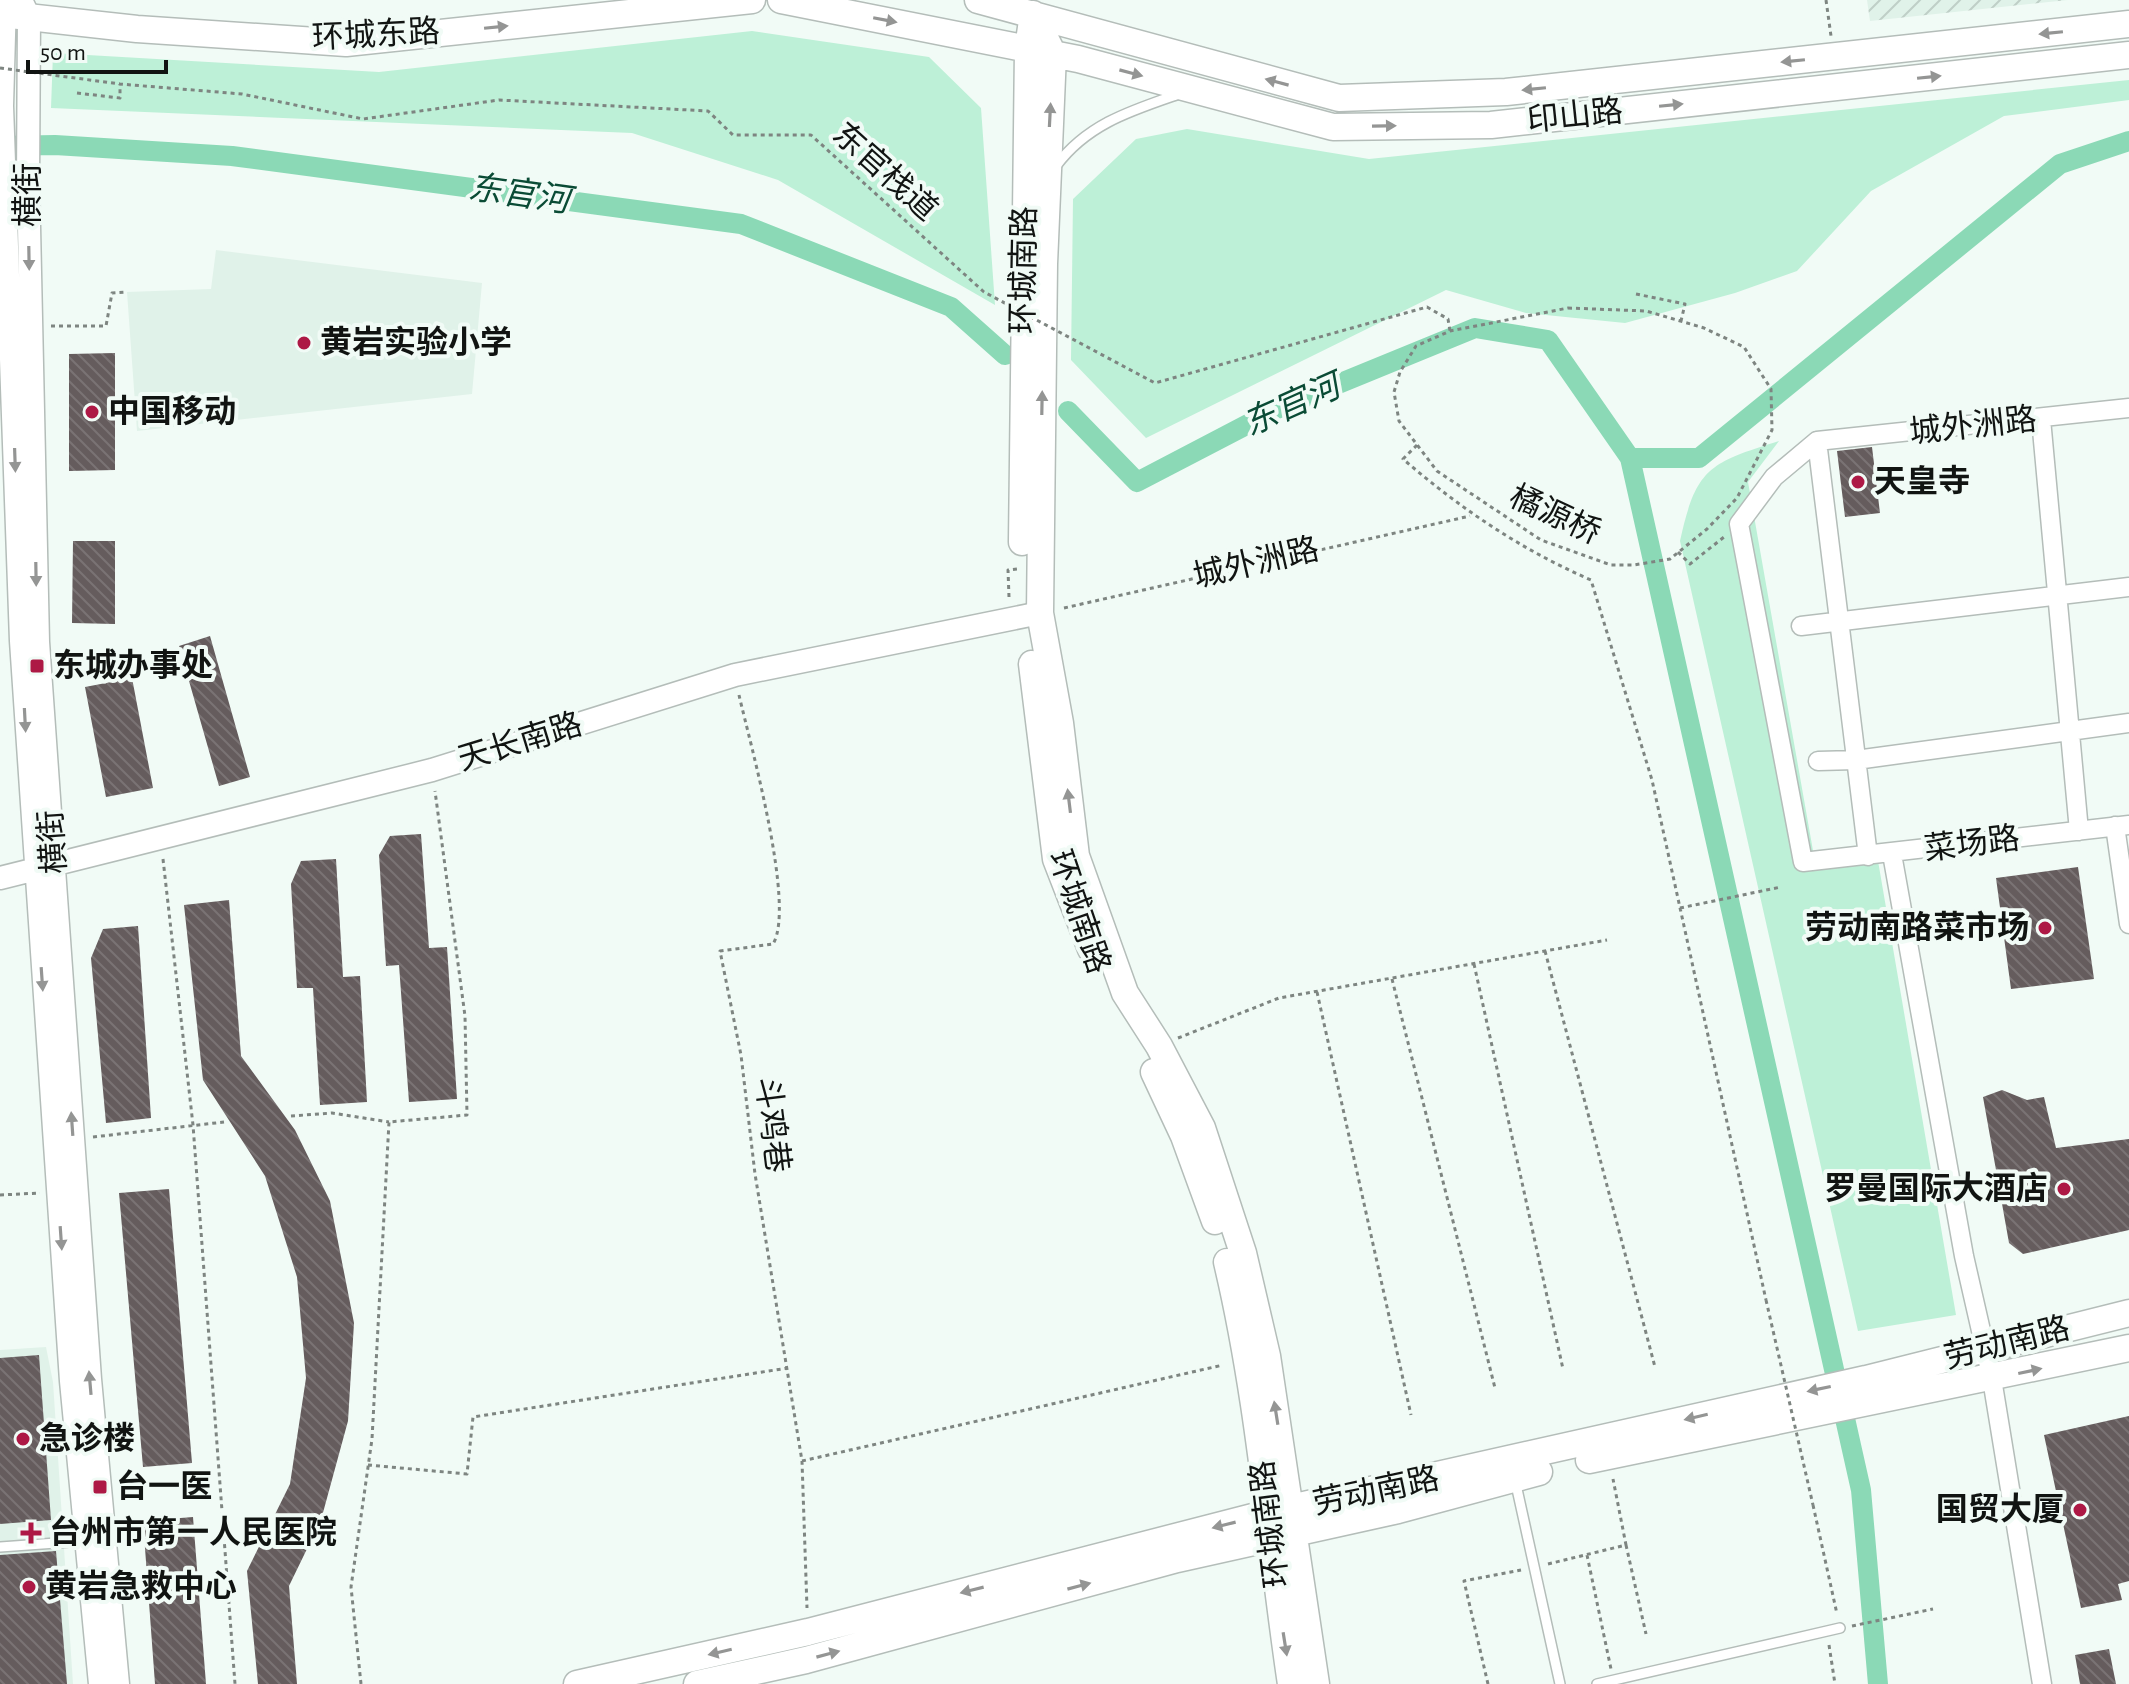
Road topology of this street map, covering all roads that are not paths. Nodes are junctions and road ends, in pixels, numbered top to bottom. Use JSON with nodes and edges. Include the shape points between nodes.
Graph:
{"nodes":[{"id":1,"x":752,"y":0,"type":"edge"},
{"id":2,"x":781,"y":0,"type":"edge"},
{"id":3,"x":978,"y":0,"type":"edge"},
{"id":4,"x":1032,"y":7,"type":"edge"},
{"id":5,"x":11,"y":9,"type":"edge"},
{"id":6,"x":2129,"y":24,"type":"edge"},
{"id":7,"x":1040,"y":51,"type":"junction"},
{"id":8,"x":2129,"y":55,"type":"edge"},
{"id":9,"x":1191,"y":89,"type":"junction"},
{"id":10,"x":1047,"y":178,"type":"junction"},
{"id":11,"x":2129,"y":408,"type":"edge"},
{"id":12,"x":2041,"y":419,"type":"junction"},
{"id":13,"x":1817,"y":441,"type":"junction"},
{"id":14,"x":2129,"y":587,"type":"edge"},
{"id":15,"x":2056,"y":597,"type":"junction"},
{"id":16,"x":1033,"y":613,"type":"junction"},
{"id":17,"x":1839,"y":619,"type":"junction"},
{"id":18,"x":1801,"y":626,"type":"dead end"},
{"id":19,"x":2129,"y":723,"type":"edge"},
{"id":20,"x":2069,"y":730,"type":"junction"},
{"id":21,"x":1856,"y":760,"type":"junction"},
{"id":22,"x":1818,"y":761,"type":"dead end"},
{"id":23,"x":2122,"y":826,"type":"edge"},
{"id":24,"x":2079,"y":831,"type":"junction"},
{"id":25,"x":1892,"y":854,"type":"junction"},
{"id":26,"x":1868,"y":856,"type":"junction"},
{"id":27,"x":44,"y":868,"type":"junction"},
{"id":28,"x":0,"y":878,"type":"edge"},
{"id":29,"x":2129,"y":924,"type":"edge"},
{"id":30,"x":2129,"y":1313,"type":"edge"},
{"id":31,"x":2129,"y":1348,"type":"edge"},
{"id":32,"x":1985,"y":1349,"type":"junction"},
{"id":33,"x":1992,"y":1379,"type":"junction"},
{"id":34,"x":1868,"y":1390,"type":"junction"},
{"id":35,"x":1774,"y":1410,"type":"junction"},
{"id":36,"x":1514,"y":1478,"type":"junction"},
{"id":37,"x":1281,"y":1523,"type":"junction"},
{"id":38,"x":84,"y":1541,"type":"junction"},
{"id":39,"x":0,"y":1547,"type":"edge"},
{"id":40,"x":1840,"y":1628,"type":"road end"},
{"id":41,"x":100,"y":1684,"type":"edge"},
{"id":42,"x":118,"y":1684,"type":"edge"},
{"id":43,"x":577,"y":1684,"type":"edge"},
{"id":44,"x":697,"y":1684,"type":"edge"},
{"id":45,"x":1291,"y":1684,"type":"edge"},
{"id":46,"x":1316,"y":1684,"type":"edge"},
{"id":47,"x":1560,"y":1684,"type":"edge"},
{"id":48,"x":1597,"y":1684,"type":"edge"},
{"id":49,"x":2042,"y":1684,"type":"edge"}],
"edges":[{"from":5,"to":1,"type":"main road","name":"环城东路","one_way":true,"via":[[137,29],[346,43]]},
{"from":2,"to":7,"type":"main road","one_way":true},
{"from":3,"to":4,"type":"main road"},
{"from":6,"to":4,"type":"main road","name":"印山路","one_way":true,"via":[[1506,92],[1339,98]]},
{"from":4,"to":7,"type":"main road","name":"环城南路"},
{"from":5,"to":27,"type":"street","name":"横街","one_way":true,"via":[[28,114]]},
{"from":5,"to":27,"type":"street","name":"横街","one_way":true,"via":[[2,106],[21,641]]},
{"from":7,"to":9,"type":"main road","name":"印山路","one_way":true},
{"from":10,"to":7,"type":"main road","one_way":true},
{"from":7,"to":16,"type":"main road","name":"环城南路","via":[[1022,520]]},
{"from":9,"to":8,"type":"main road","name":"印山路","one_way":true,"via":[[1333,127],[1491,125]]},
{"from":9,"to":10,"type":"lane","via":[[1107,120],[1073,144]]},
{"from":16,"to":10,"type":"main road","one_way":true},
{"from":11,"to":12,"type":"street","name":"城外洲路"},
{"from":12,"to":13,"type":"street","name":"城外洲路"},
{"from":12,"to":15,"type":"street"},
{"from":13,"to":17,"type":"street"},
{"from":13,"to":26,"type":"street","name":"菜场路","via":[[1774,477],[1739,524],[1803,862]]},
{"from":14,"to":15,"type":"street"},
{"from":15,"to":17,"type":"street"},
{"from":15,"to":20,"type":"street"},
{"from":16,"to":27,"type":"street","name":"天长南路","via":[[735,675],[432,770]]},
{"from":16,"to":37,"type":"main road","name":"环城南路","via":[[1056,859],[1109,997],[1144,1052],[1184,1136],[1222,1242]]},
{"from":37,"to":16,"type":"main road","one_way":true,"via":[[1267,1356],[1243,1253],[1202,1128],[1125,993],[1076,856],[1060,723]]},
{"from":17,"to":18,"type":"street"},
{"from":17,"to":21,"type":"street"},
{"from":19,"to":20,"type":"street"},
{"from":20,"to":21,"type":"street"},
{"from":20,"to":24,"type":"street"},
{"from":21,"to":22,"type":"street"},
{"from":21,"to":26,"type":"street"},
{"from":23,"to":24,"type":"street","name":"菜场路"},
{"from":23,"to":29,"type":"street"},
{"from":24,"to":25,"type":"street","name":"菜场路"},
{"from":25,"to":26,"type":"street","name":"菜场路"},
{"from":25,"to":32,"type":"street"},
{"from":27,"to":28,"type":"street","name":"天长南路"},
{"from":27,"to":38,"type":"street","name":"横街","one_way":true,"via":[[58,1192]]},
{"from":42,"to":27,"type":"street","name":"横街","one_way":true,"via":[[73,1140]]},
{"from":30,"to":32,"type":"main road","name":"劳动南路"},
{"from":33,"to":31,"type":"main road","name":"劳动南路","one_way":true},
{"from":32,"to":33,"type":"street"},
{"from":32,"to":34,"type":"main road","name":"劳动南路"},
{"from":33,"to":34,"type":"main road","name":"劳动南路"},
{"from":33,"to":49,"type":"street"},
{"from":34,"to":35,"type":"main road"},
{"from":35,"to":36,"type":"main road","name":"劳动南路"},
{"from":35,"to":37,"type":"main road","name":"劳动南路","one_way":true,"via":[[1447,1476]]},
{"from":36,"to":37,"type":"main road","name":"劳动南路"},
{"from":36,"to":47,"type":"lane"},
{"from":37,"to":43,"type":"main road","name":"劳动南路","one_way":true},
{"from":44,"to":37,"type":"main road","name":"劳动南路","one_way":true,"via":[[806,1660],[1177,1559]]},
{"from":37,"to":45,"type":"main road","name":"环城南路","one_way":true},
{"from":37,"to":46,"type":"main road"},
{"from":38,"to":39,"type":"lane"},
{"from":38,"to":41,"type":"street","name":"横街"},
{"from":40,"to":48,"type":"lane"}]}
